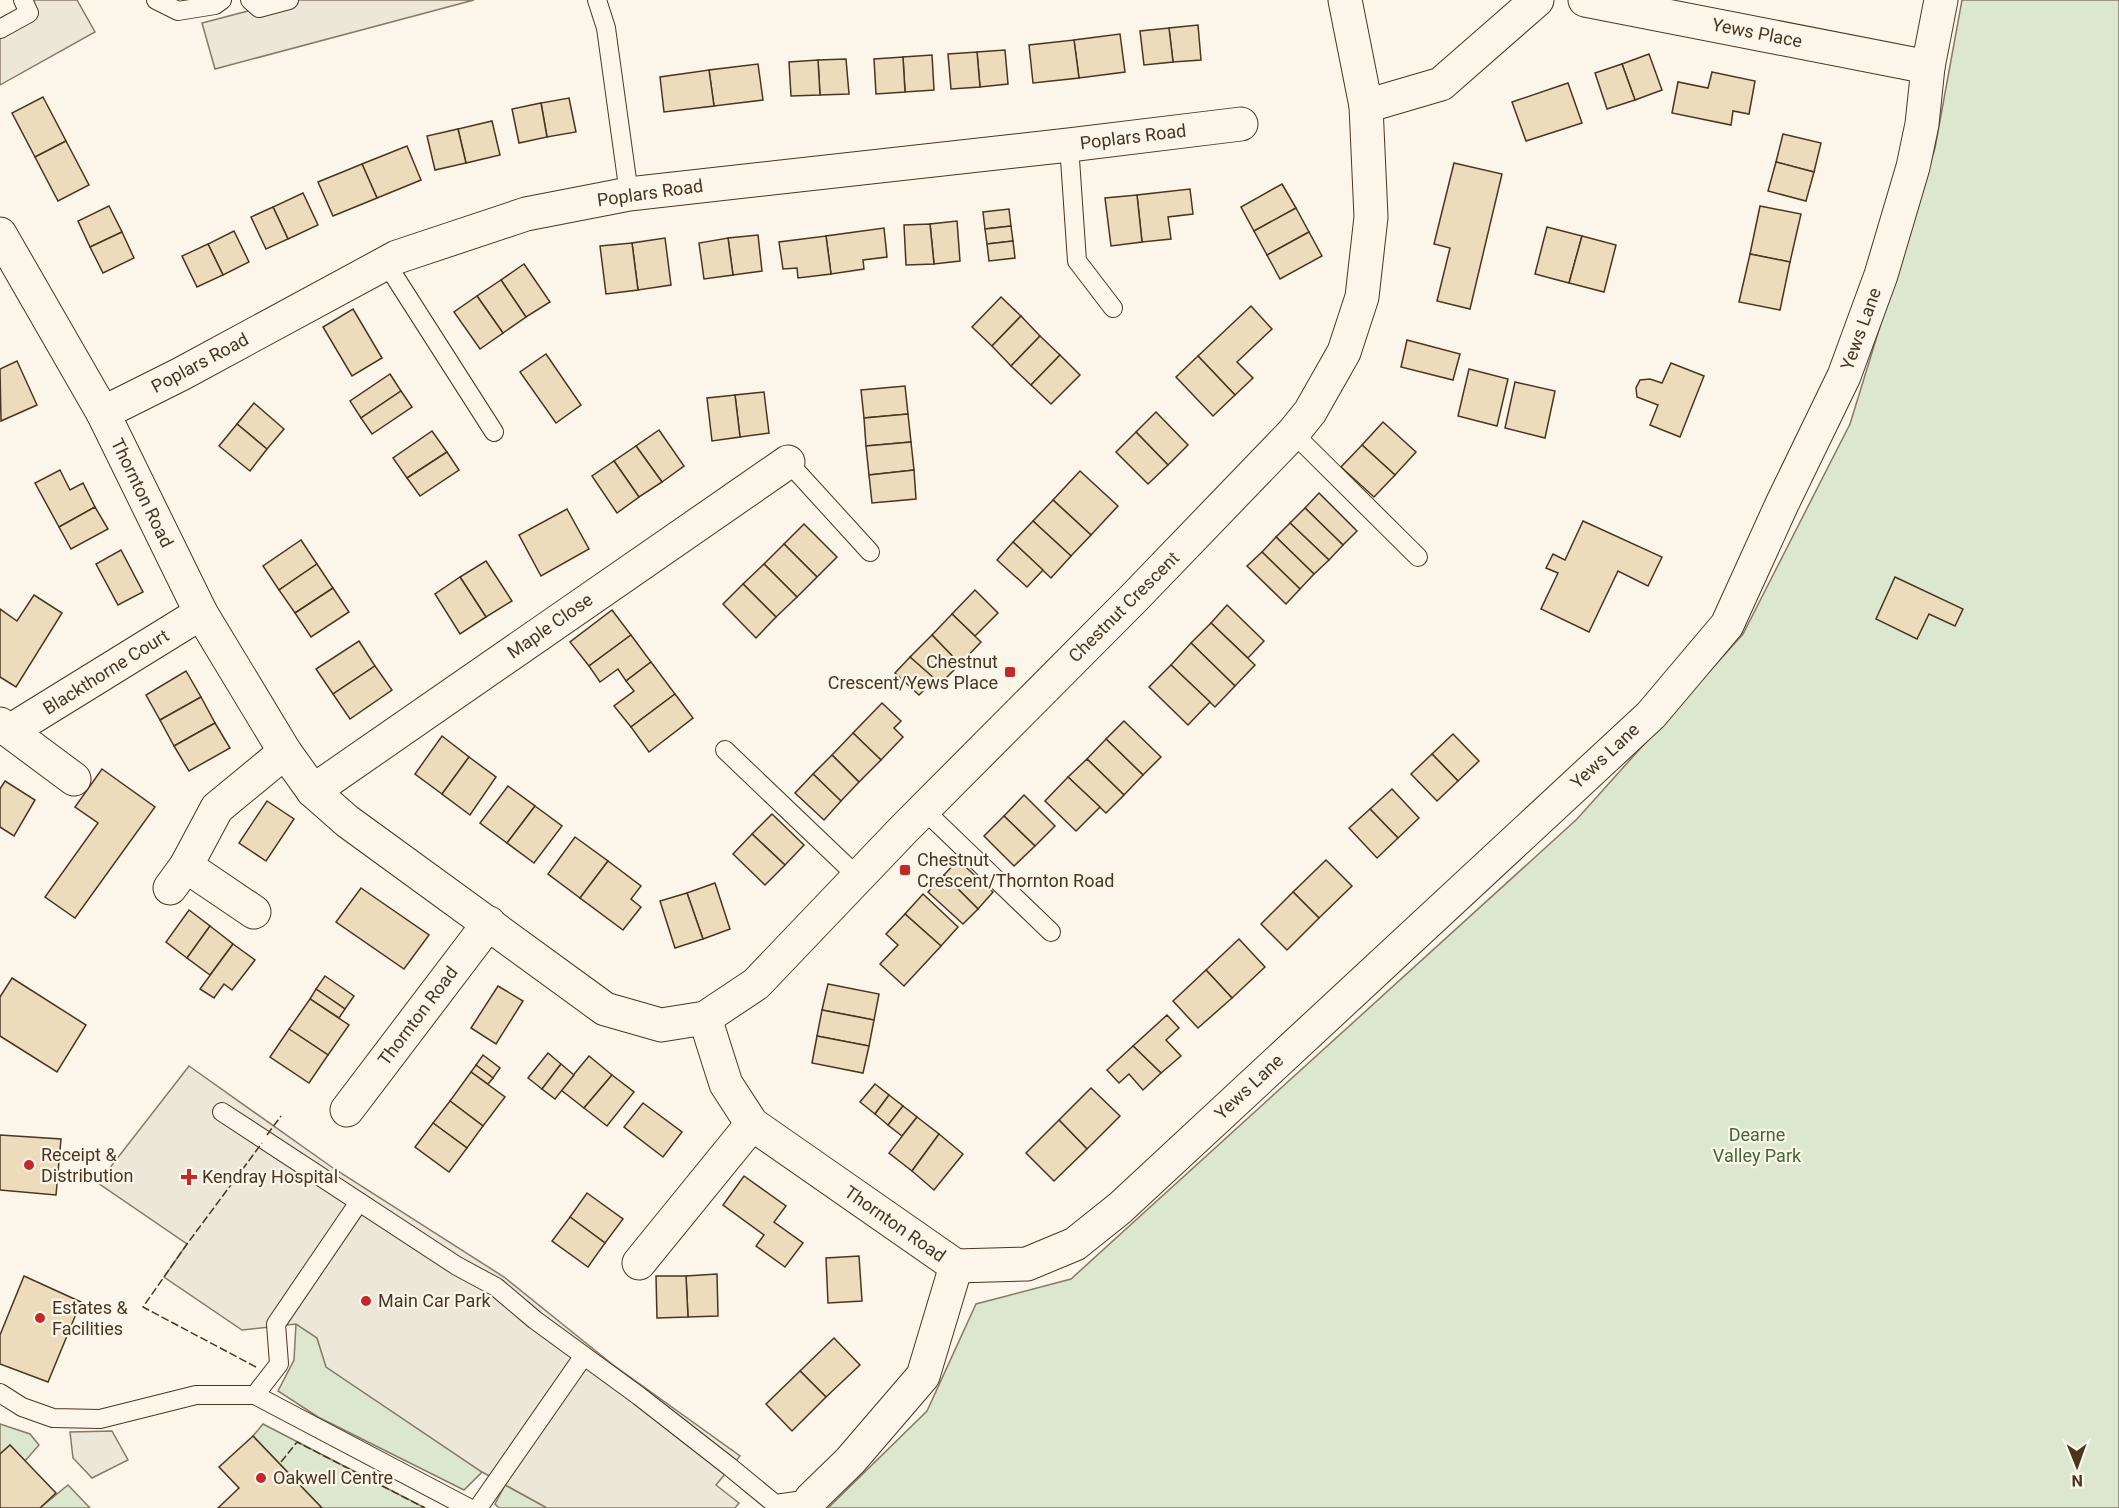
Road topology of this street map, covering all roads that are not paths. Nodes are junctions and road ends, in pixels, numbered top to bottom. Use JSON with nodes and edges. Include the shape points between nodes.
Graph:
{"nodes":[{"id":1,"x":23,"y":0,"type":"edge"},
{"id":2,"x":156,"y":0,"type":"edge"},
{"id":3,"x":222,"y":0,"type":"edge"},
{"id":4,"x":250,"y":0,"type":"edge"},
{"id":5,"x":289,"y":0,"type":"edge"},
{"id":6,"x":597,"y":0,"type":"edge"},
{"id":7,"x":1345,"y":0,"type":"edge"},
{"id":8,"x":1537,"y":0,"type":"edge"},
{"id":9,"x":1585,"y":0,"type":"edge"},
{"id":10,"x":1941,"y":0,"type":"edge"},
{"id":11,"x":0,"y":29,"type":"edge"},
{"id":12,"x":1928,"y":67,"type":"junction"},
{"id":13,"x":1366,"y":106,"type":"junction"},
{"id":14,"x":1242,"y":124,"type":"dead end"},
{"id":15,"x":1070,"y":145,"type":"junction"},
{"id":16,"x":629,"y":194,"type":"junction"},
{"id":17,"x":0,"y":234,"type":"edge"},
{"id":18,"x":386,"y":263,"type":"junction"},
{"id":19,"x":1113,"y":308,"type":"dead end"},
{"id":20,"x":103,"y":413,"type":"junction"},
{"id":21,"x":494,"y":432,"type":"dead end"},
{"id":22,"x":1293,"y":434,"type":"junction"},
{"id":23,"x":788,"y":462,"type":"joint"},
{"id":24,"x":870,"y":552,"type":"dead end"},
{"id":25,"x":1418,"y":557,"type":"dead end"},
{"id":26,"x":201,"y":613,"type":"junction"},
{"id":27,"x":5,"y":728,"type":"edge"},
{"id":28,"x":725,"y":750,"type":"dead end"},
{"id":29,"x":285,"y":752,"type":"junction"},
{"id":30,"x":74,"y":779,"type":"dead end"},
{"id":31,"x":313,"y":791,"type":"junction"},
{"id":32,"x":923,"y":809,"type":"junction"},
{"id":33,"x":858,"y":877,"type":"junction"},
{"id":34,"x":254,"y":912,"type":"dead end"},
{"id":35,"x":489,"y":923,"type":"junction"},
{"id":36,"x":1051,"y":932,"type":"dead end"},
{"id":37,"x":705,"y":1018,"type":"junction"},
{"id":38,"x":346,"y":1110,"type":"dead end"},
{"id":39,"x":222,"y":1112,"type":"dead end"},
{"id":40,"x":752,"y":1124,"type":"junction"},
{"id":41,"x":359,"y":1202,"type":"junction"},
{"id":42,"x":639,"y":1263,"type":"dead end"},
{"id":43,"x":956,"y":1266,"type":"junction"},
{"id":44,"x":583,"y":1357,"type":"junction"},
{"id":45,"x":0,"y":1394,"type":"edge"},
{"id":46,"x":255,"y":1395,"type":"junction"},
{"id":47,"x":811,"y":1499,"type":"joint"},
{"id":48,"x":469,"y":1508,"type":"edge"},
{"id":49,"x":478,"y":1508,"type":"edge"}],
"edges":[{"from":1,"to":11,"type":"lane","via":[[29,13]]},
{"from":2,"to":3,"type":"lane","via":[[178,11]]},
{"from":4,"to":5,"type":"lane","via":[[260,8]]},
{"from":6,"to":16,"type":"lane","via":[[606,28]]},
{"from":7,"to":13,"type":"street","name":"Chestnut Crescent"},
{"from":8,"to":13,"type":"street","via":[[1441,84]]},
{"from":9,"to":12,"type":"street","name":"Yews Place"},
{"from":10,"to":12,"type":"street","name":"Yews Lane"},
{"from":12,"to":43,"type":"street","name":"Yews Lane","via":[[1913,167],[1881,275],[1844,376],[1727,625],[1651,715],[1120,1208],[1075,1244],[1027,1264]]},
{"from":13,"to":22,"type":"street","name":"Chestnut Crescent","via":[[1371,217],[1362,297],[1344,352]]},
{"from":14,"to":15,"type":"street","name":"Poplars Road"},
{"from":15,"to":16,"type":"street","name":"Poplars Road"},
{"from":15,"to":19,"type":"lane","via":[[1077,261]]},
{"from":16,"to":18,"type":"street","name":"Poplars Road","via":[[526,214]]},
{"from":17,"to":20,"type":"street","name":"Thornton Road"},
{"from":18,"to":20,"type":"street","name":"Poplars Road"},
{"from":18,"to":21,"type":"lane"},
{"from":20,"to":26,"type":"street","name":"Thornton Road"},
{"from":22,"to":25,"type":"lane"},
{"from":22,"to":32,"type":"street","name":"Chestnut Crescent"},
{"from":23,"to":24,"type":"lane"},
{"from":23,"to":31,"type":"street","name":"Maple Close"},
{"from":26,"to":27,"type":"street","name":"Blackthorne Court"},
{"from":26,"to":29,"type":"street","name":"Thornton Road"},
{"from":27,"to":30,"type":"street","name":"Blackthorne Court"},
{"from":28,"to":33,"type":"lane"},
{"from":29,"to":31,"type":"street","name":"Thornton Road"},
{"from":29,"to":34,"type":"street","via":[[217,808],[178,877]]},
{"from":31,"to":35,"type":"street","name":"Thornton Road"},
{"from":32,"to":33,"type":"street","name":"Chestnut Crescent"},
{"from":32,"to":36,"type":"lane"},
{"from":33,"to":37,"type":"street","name":"Chestnut Crescent","via":[[756,984]]},
{"from":35,"to":37,"type":"street","name":"Thornton Road","via":[[604,1009],[661,1025]]},
{"from":35,"to":38,"type":"street","name":"Thornton Road"},
{"from":37,"to":40,"type":"street","name":"Thornton Road","via":[[726,1084]]},
{"from":39,"to":41,"type":"lane"},
{"from":40,"to":42,"type":"street"},
{"from":40,"to":43,"type":"street","name":"Thornton Road"},
{"from":41,"to":44,"type":"lane","via":[[496,1287]]},
{"from":41,"to":46,"type":"lane","via":[[276,1324],[279,1364]]},
{"from":43,"to":47,"type":"street","name":"Thornton Road","via":[[922,1376],[850,1461]]},
{"from":44,"to":47,"type":"lane","via":[[639,1396],[775,1504]]},
{"from":44,"to":49,"type":"lane"},
{"from":45,"to":46,"type":"lane","via":[[53,1418],[100,1419],[196,1395]]},
{"from":46,"to":48,"type":"lane"}]}
